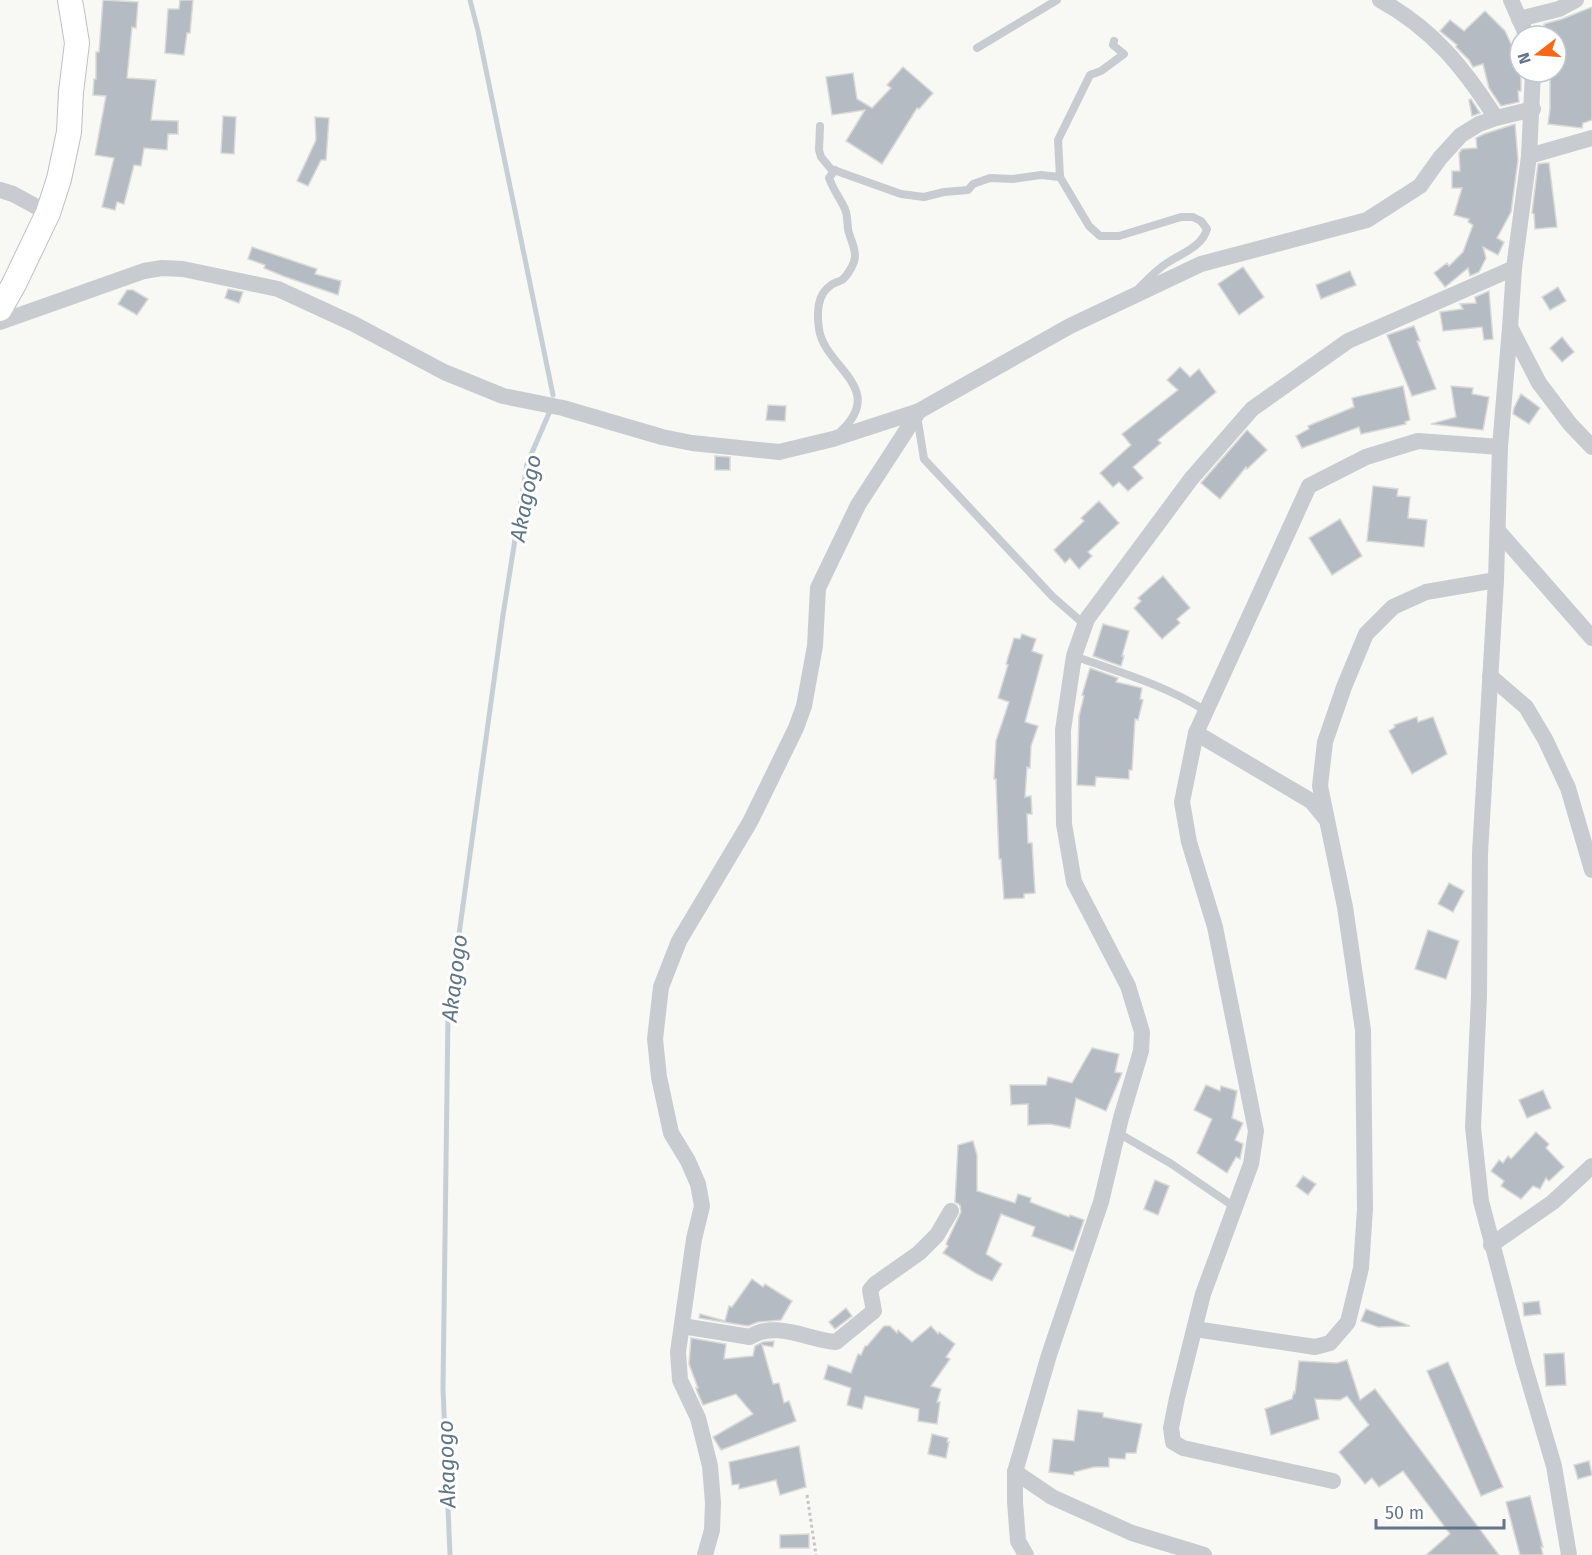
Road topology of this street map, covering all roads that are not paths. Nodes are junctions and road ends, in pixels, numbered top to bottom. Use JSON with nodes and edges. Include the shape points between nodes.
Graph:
{"nodes":[{"id":1,"x":70,"y":0,"type":"edge"},
{"id":2,"x":1057,"y":0,"type":"edge"},
{"id":3,"x":1380,"y":0,"type":"edge"},
{"id":4,"x":1511,"y":0,"type":"edge"},
{"id":5,"x":1576,"y":0,"type":"edge"},
{"id":6,"x":1519,"y":19,"type":"junction"},
{"id":7,"x":1521,"y":24,"type":"edge"},
{"id":8,"x":1114,"y":41,"type":"dead end"},
{"id":9,"x":977,"y":48,"type":"dead end"},
{"id":10,"x":1533,"y":84,"type":"edge"},
{"id":11,"x":1533,"y":109,"type":"junction"},
{"id":12,"x":1496,"y":118,"type":"junction"},
{"id":13,"x":820,"y":126,"type":"dead end"},
{"id":14,"x":1592,"y":138,"type":"edge"},
{"id":15,"x":1529,"y":156,"type":"junction"},
{"id":16,"x":835,"y":170,"type":"junction"},
{"id":17,"x":1060,"y":177,"type":"junction"},
{"id":18,"x":0,"y":190,"type":"edge"},
{"id":19,"x":48,"y":213,"type":"junction"},
{"id":20,"x":1514,"y":268,"type":"junction"},
{"id":21,"x":1132,"y":297,"type":"junction"},
{"id":22,"x":0,"y":309,"type":"edge"},
{"id":23,"x":0,"y":322,"type":"edge"},
{"id":24,"x":1510,"y":328,"type":"junction"},
{"id":25,"x":918,"y":413,"type":"junction"},
{"id":26,"x":833,"y":439,"type":"junction"},
{"id":27,"x":1500,"y":447,"type":"junction"},
{"id":28,"x":1592,"y":447,"type":"edge"},
{"id":29,"x":1498,"y":532,"type":"junction"},
{"id":30,"x":1496,"y":580,"type":"junction"},
{"id":31,"x":1085,"y":626,"type":"junction"},
{"id":32,"x":1592,"y":638,"type":"edge"},
{"id":33,"x":1074,"y":656,"type":"junction"},
{"id":34,"x":1490,"y":676,"type":"junction"},
{"id":35,"x":1206,"y":711,"type":"junction"},
{"id":36,"x":1196,"y":733,"type":"junction"},
{"id":37,"x":1315,"y":794,"type":"junction"},
{"id":38,"x":1592,"y":870,"type":"edge"},
{"id":39,"x":1118,"y":1133,"type":"junction"},
{"id":40,"x":1592,"y":1166,"type":"edge"},
{"id":41,"x":1236,"y":1208,"type":"junction"},
{"id":42,"x":951,"y":1211,"type":"dead end"},
{"id":43,"x":1491,"y":1245,"type":"junction"},
{"id":44,"x":682,"y":1326,"type":"junction"},
{"id":45,"x":1195,"y":1329,"type":"junction"},
{"id":46,"x":1015,"y":1472,"type":"junction"},
{"id":47,"x":1333,"y":1481,"type":"dead end"},
{"id":48,"x":705,"y":1555,"type":"edge"},
{"id":49,"x":1026,"y":1555,"type":"edge"},
{"id":50,"x":1204,"y":1555,"type":"edge"},
{"id":51,"x":1569,"y":1555,"type":"edge"}],
"edges":[{"from":1,"to":19,"type":"main road","via":[[77,43],[69,132]]},
{"from":2,"to":9,"type":"lane"},
{"from":3,"to":12,"type":"street","via":[[1432,36],[1470,78]]},
{"from":4,"to":6,"type":"street"},
{"from":5,"to":6,"type":"street","via":[[1559,9]]},
{"from":6,"to":7,"type":"street"},
{"from":8,"to":17,"type":"lane","via":[[1114,47],[1124,54],[1090,75],[1058,140]]},
{"from":10,"to":11,"type":"street"},
{"from":11,"to":12,"type":"street"},
{"from":11,"to":15,"type":"street"},
{"from":12,"to":21,"type":"street","via":[[1461,135],[1419,186],[1367,220],[1202,264]]},
{"from":13,"to":16,"type":"lane","via":[[819,150],[826,164]]},
{"from":14,"to":15,"type":"street"},
{"from":15,"to":20,"type":"street"},
{"from":16,"to":17,"type":"lane","via":[[901,195],[924,197],[968,190],[990,178]]},
{"from":16,"to":26,"type":"lane","via":[[829,178],[846,210],[855,259],[843,279],[828,286],[821,298],[819,332],[857,391],[849,424]]},
{"from":17,"to":21,"type":"lane","via":[[1089,226],[1100,236],[1119,236],[1193,217],[1207,229],[1198,244],[1165,264]]},
{"from":18,"to":19,"type":"street"},
{"from":19,"to":22,"type":"main road"},
{"from":20,"to":24,"type":"street"},
{"from":20,"to":31,"type":"street","via":[[1348,341],[1252,409],[1191,479]]},
{"from":21,"to":25,"type":"street","via":[[1070,326]]},
{"from":23,"to":26,"type":"street","via":[[144,271],[183,269],[278,289],[444,372],[503,396],[563,408],[662,437],[727,448],[779,452]]},
{"from":24,"to":27,"type":"street"},
{"from":24,"to":28,"type":"street","via":[[1539,383]]},
{"from":25,"to":26,"type":"street"},
{"from":25,"to":31,"type":"lane","via":[[924,459]]},
{"from":25,"to":44,"type":"street","via":[[858,505],[818,588],[815,646],[796,728],[750,822],[679,941],[661,987],[655,1039],[659,1077],[671,1133],[698,1184],[702,1206]]},
{"from":27,"to":29,"type":"street"},
{"from":27,"to":35,"type":"street","via":[[1418,441],[1366,457],[1309,486]]},
{"from":29,"to":30,"type":"street"},
{"from":29,"to":32,"type":"street"},
{"from":30,"to":34,"type":"street"},
{"from":30,"to":37,"type":"street","via":[[1426,592],[1393,607],[1366,634],[1325,742]]},
{"from":31,"to":33,"type":"street"},
{"from":33,"to":35,"type":"lane","via":[[1143,680]]},
{"from":33,"to":39,"type":"street","via":[[1063,730],[1064,824],[1074,882],[1128,986],[1142,1032],[1139,1063]]},
{"from":34,"to":38,"type":"street","via":[[1526,707],[1545,739],[1568,788]]},
{"from":34,"to":43,"type":"street","via":[[1480,853],[1473,1127],[1481,1201]]},
{"from":35,"to":36,"type":"street"},
{"from":36,"to":37,"type":"street"},
{"from":36,"to":41,"type":"street","via":[[1182,802],[1189,842],[1215,927],[1256,1131],[1251,1164]]},
{"from":37,"to":45,"type":"street","via":[[1326,820],[1345,907],[1363,1030],[1365,1209],[1361,1268],[1348,1322],[1330,1343],[1315,1347]]},
{"from":39,"to":41,"type":"lane"},
{"from":39,"to":46,"type":"street","via":[[1101,1202],[1049,1355]]},
{"from":40,"to":43,"type":"street","via":[[1553,1202]]},
{"from":41,"to":45,"type":"street","via":[[1203,1294]]},
{"from":42,"to":44,"type":"street","via":[[937,1235],[919,1253],[874,1284],[870,1290],[874,1311],[836,1342],[791,1332],[766,1330],[750,1336]]},
{"from":43,"to":51,"type":"street","via":[[1554,1466]]},
{"from":44,"to":48,"type":"street","via":[[678,1352],[680,1380],[698,1418],[710,1467],[712,1530]]},
{"from":45,"to":47,"type":"street","via":[[1176,1398],[1173,1442],[1183,1448]]},
{"from":46,"to":49,"type":"street","via":[[1018,1541]]},
{"from":46,"to":50,"type":"street","via":[[1052,1497],[1132,1533]]}]}
